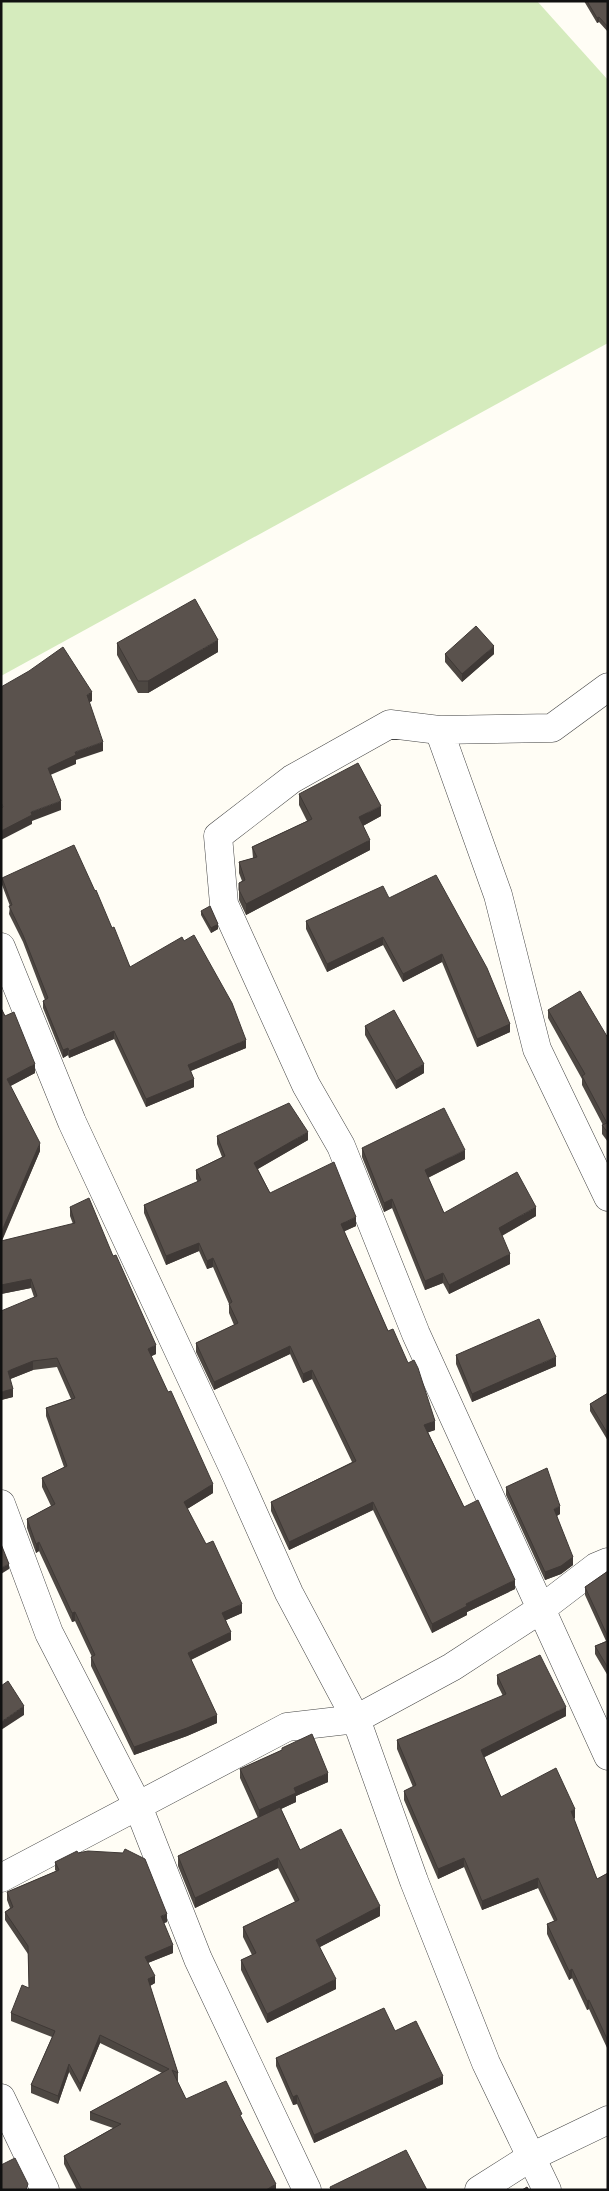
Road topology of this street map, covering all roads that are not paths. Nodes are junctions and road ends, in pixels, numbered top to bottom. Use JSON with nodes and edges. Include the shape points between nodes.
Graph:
{"nodes":[{"id":1,"x":608,"y":687,"type":"edge"},
{"id":2,"x":439,"y":730,"type":"junction"},
{"id":3,"x":1,"y":947,"type":"edge"},
{"id":4,"x":608,"y":1197,"type":"edge"},
{"id":5,"x":1,"y":1504,"type":"edge"},
{"id":6,"x":608,"y":1562,"type":"edge"},
{"id":7,"x":541,"y":1609,"type":"junction"},
{"id":8,"x":356,"y":1719,"type":"junction"},
{"id":9,"x":608,"y":1756,"type":"edge"},
{"id":10,"x":138,"y":1806,"type":"junction"},
{"id":11,"x":1,"y":1878,"type":"edge"},
{"id":12,"x":1,"y":2098,"type":"edge"},
{"id":13,"x":608,"y":2120,"type":"edge"},
{"id":14,"x":531,"y":2157,"type":"junction"},
{"id":15,"x":45,"y":2190,"type":"edge"},
{"id":16,"x":307,"y":2190,"type":"edge"},
{"id":17,"x":479,"y":2190,"type":"edge"},
{"id":18,"x":547,"y":2190,"type":"edge"}],
"edges":[{"from":1,"to":2,"type":"street","via":[[552,728]]},
{"from":2,"to":4,"type":"street","via":[[498,895],[537,1049]]},
{"from":2,"to":7,"type":"street","via":[[390,724],[292,779],[218,836],[224,904],[306,1086],[341,1146],[416,1334]]},
{"from":3,"to":8,"type":"street","via":[[72,1122],[288,1593]]},
{"from":5,"to":10,"type":"street","via":[[49,1633]]},
{"from":6,"to":7,"type":"street","via":[[596,1567]]},
{"from":7,"to":8,"type":"street","via":[[452,1666]]},
{"from":7,"to":9,"type":"street"},
{"from":8,"to":10,"type":"street","via":[[288,1726]]},
{"from":8,"to":14,"type":"street","via":[[414,1881],[486,2063]]},
{"from":10,"to":11,"type":"street"},
{"from":10,"to":16,"type":"street","via":[[198,1958]]},
{"from":12,"to":15,"type":"street"},
{"from":13,"to":14,"type":"street"},
{"from":14,"to":17,"type":"street"},
{"from":14,"to":18,"type":"street"}]}
